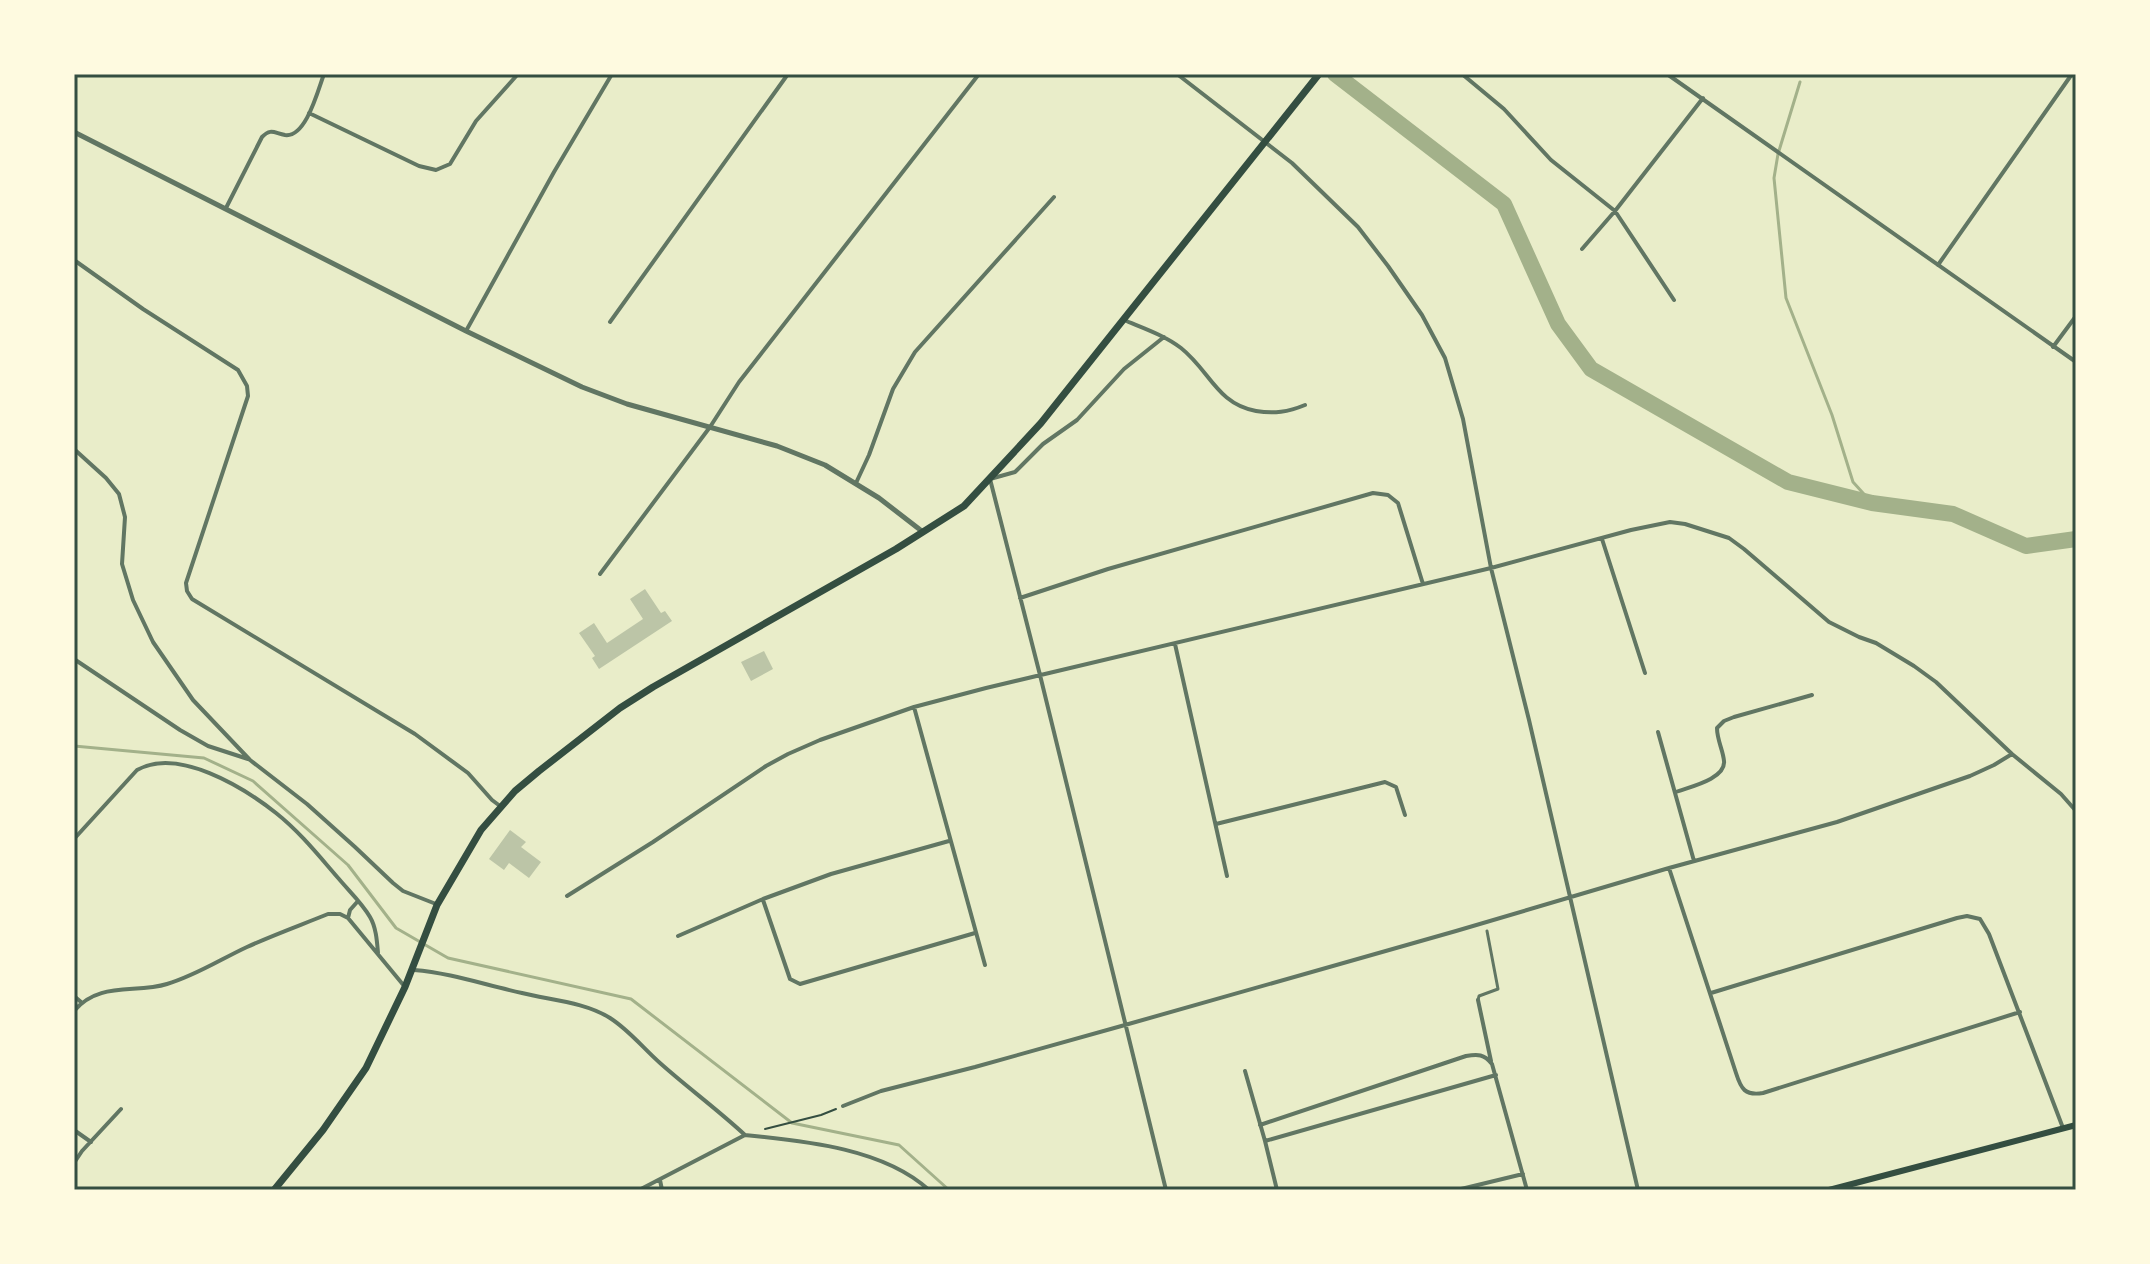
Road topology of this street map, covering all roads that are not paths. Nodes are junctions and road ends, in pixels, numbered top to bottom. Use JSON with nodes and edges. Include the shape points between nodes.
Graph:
{"nodes":[{"id":1,"x":324,"y":74,"type":"edge"},
{"id":2,"x":518,"y":74,"type":"edge"},
{"id":3,"x":612,"y":74,"type":"edge"},
{"id":4,"x":788,"y":74,"type":"edge"},
{"id":5,"x":979,"y":74,"type":"edge"},
{"id":6,"x":1177,"y":74,"type":"edge"},
{"id":7,"x":1319,"y":74,"type":"edge"},
{"id":8,"x":1462,"y":74,"type":"edge"},
{"id":9,"x":1667,"y":74,"type":"edge"},
{"id":10,"x":2072,"y":74,"type":"edge"},
{"id":11,"x":1703,"y":98,"type":"junction"},
{"id":12,"x":309,"y":113,"type":"junction"},
{"id":13,"x":74,"y":132,"type":"edge"},
{"id":14,"x":1266,"y":142,"type":"junction"},
{"id":15,"x":1054,"y":197,"type":"dead end"},
{"id":16,"x":226,"y":208,"type":"junction"},
{"id":17,"x":1615,"y":211,"type":"junction"},
{"id":18,"x":1582,"y":249,"type":"dead end"},
{"id":19,"x":74,"y":260,"type":"edge"},
{"id":20,"x":1938,"y":265,"type":"junction"},
{"id":21,"x":1674,"y":300,"type":"dead end"},
{"id":22,"x":2076,"y":316,"type":"edge"},
{"id":23,"x":1124,"y":320,"type":"junction"},
{"id":24,"x":610,"y":322,"type":"dead end"},
{"id":25,"x":466,"y":331,"type":"junction"},
{"id":26,"x":1164,"y":337,"type":"junction"},
{"id":27,"x":2053,"y":347,"type":"junction"},
{"id":28,"x":2076,"y":362,"type":"edge"},
{"id":29,"x":1305,"y":405,"type":"dead end"},
{"id":30,"x":710,"y":427,"type":"junction"},
{"id":31,"x":74,"y":449,"type":"edge"},
{"id":32,"x":990,"y":479,"type":"junction"},
{"id":33,"x":856,"y":483,"type":"junction"},
{"id":34,"x":923,"y":532,"type":"junction"},
{"id":35,"x":1602,"y":539,"type":"junction"},
{"id":36,"x":1491,"y":568,"type":"junction"},
{"id":37,"x":600,"y":574,"type":"dead end"},
{"id":38,"x":1423,"y":584,"type":"junction"},
{"id":39,"x":1020,"y":598,"type":"junction"},
{"id":40,"x":1175,"y":644,"type":"junction"},
{"id":41,"x":74,"y":659,"type":"edge"},
{"id":42,"x":1645,"y":673,"type":"dead end"},
{"id":43,"x":1040,"y":675,"type":"junction"},
{"id":44,"x":1812,"y":695,"type":"dead end"},
{"id":45,"x":914,"y":707,"type":"junction"},
{"id":46,"x":1658,"y":732,"type":"dead end"},
{"id":47,"x":2012,"y":754,"type":"junction"},
{"id":48,"x":250,"y":760,"type":"junction"},
{"id":49,"x":1676,"y":792,"type":"junction"},
{"id":50,"x":500,"y":806,"type":"junction"},
{"id":51,"x":2076,"y":811,"type":"edge"},
{"id":52,"x":1405,"y":815,"type":"dead end"},
{"id":53,"x":1216,"y":824,"type":"junction"},
{"id":54,"x":74,"y":839,"type":"edge"},
{"id":55,"x":949,"y":841,"type":"junction"},
{"id":56,"x":1694,"y":861,"type":"junction"},
{"id":57,"x":1669,"y":868,"type":"junction"},
{"id":58,"x":1227,"y":876,"type":"dead end"},
{"id":59,"x":567,"y":896,"type":"dead end"},
{"id":60,"x":1569,"y":898,"type":"junction"},
{"id":61,"x":763,"y":899,"type":"junction"},
{"id":62,"x":358,"y":901,"type":"junction"},
{"id":63,"x":436,"y":909,"type":"junction"},
{"id":64,"x":348,"y":918,"type":"junction"},
{"id":65,"x":1487,"y":931,"type":"dead end"},
{"id":66,"x":975,"y":933,"type":"junction"},
{"id":67,"x":678,"y":936,"type":"dead end"},
{"id":68,"x":378,"y":953,"type":"junction"},
{"id":69,"x":985,"y":965,"type":"dead end"},
{"id":70,"x":413,"y":966,"type":"junction"},
{"id":71,"x":405,"y":987,"type":"junction"},
{"id":72,"x":1711,"y":993,"type":"junction"},
{"id":73,"x":74,"y":996,"type":"edge"},
{"id":74,"x":1478,"y":1000,"type":"joint"},
{"id":75,"x":81,"y":1002,"type":"junction"},
{"id":76,"x":74,"y":1011,"type":"edge"},
{"id":77,"x":2020,"y":1012,"type":"junction"},
{"id":78,"x":1125,"y":1025,"type":"junction"},
{"id":79,"x":1492,"y":1064,"type":"junction"},
{"id":80,"x":1245,"y":1071,"type":"dead end"},
{"id":81,"x":1496,"y":1075,"type":"junction"},
{"id":82,"x":843,"y":1106,"type":"road end"},
{"id":83,"x":121,"y":1109,"type":"dead end"},
{"id":84,"x":1260,"y":1125,"type":"junction"},
{"id":85,"x":2076,"y":1125,"type":"edge"},
{"id":86,"x":2064,"y":1129,"type":"junction"},
{"id":87,"x":74,"y":1130,"type":"edge"},
{"id":88,"x":745,"y":1135,"type":"junction"},
{"id":89,"x":1265,"y":1141,"type":"junction"},
{"id":90,"x":91,"y":1142,"type":"junction"},
{"id":91,"x":74,"y":1163,"type":"edge"},
{"id":92,"x":1523,"y":1174,"type":"junction"},
{"id":93,"x":660,"y":1180,"type":"junction"},
{"id":94,"x":274,"y":1190,"type":"edge"},
{"id":95,"x":639,"y":1190,"type":"edge"},
{"id":96,"x":662,"y":1190,"type":"edge"},
{"id":97,"x":929,"y":1190,"type":"edge"},
{"id":98,"x":1166,"y":1190,"type":"edge"},
{"id":99,"x":1277,"y":1190,"type":"edge"},
{"id":100,"x":1457,"y":1190,"type":"edge"},
{"id":101,"x":1527,"y":1190,"type":"edge"},
{"id":102,"x":1638,"y":1190,"type":"edge"},
{"id":103,"x":1829,"y":1190,"type":"edge"}],
"edges":[{"from":1,"to":12,"type":"street"},
{"from":2,"to":12,"type":"street","via":[[476,121],[450,164],[436,170]]},
{"from":3,"to":25,"type":"street"},
{"from":4,"to":24,"type":"street"},
{"from":5,"to":30,"type":"street","via":[[739,382]]},
{"from":6,"to":14,"type":"street"},
{"from":7,"to":14,"type":"main road"},
{"from":8,"to":17,"type":"street","via":[[1504,109],[1551,160]]},
{"from":9,"to":11,"type":"street"},
{"from":10,"to":20,"type":"street"},
{"from":11,"to":17,"type":"street"},
{"from":11,"to":20,"type":"street"},
{"from":12,"to":16,"type":"street","via":[[293,134],[274,130],[262,137]]},
{"from":13,"to":16,"type":"street"},
{"from":14,"to":23,"type":"main road"},
{"from":14,"to":36,"type":"street","via":[[1358,227],[1437,342],[1463,419]]},
{"from":15,"to":33,"type":"street","via":[[909,360]]},
{"from":16,"to":25,"type":"street"},
{"from":17,"to":18,"type":"street"},
{"from":17,"to":21,"type":"street"},
{"from":19,"to":50,"type":"street","via":[[244,378],[248,396],[186,583],[192,599],[415,734],[468,773]]},
{"from":20,"to":27,"type":"street"},
{"from":22,"to":27,"type":"street"},
{"from":23,"to":26,"type":"street"},
{"from":23,"to":32,"type":"main road"},
{"from":25,"to":30,"type":"street","via":[[606,397]]},
{"from":26,"to":29,"type":"street","via":[[1198,363],[1232,404],[1275,413]]},
{"from":26,"to":32,"type":"street","via":[[1015,472]]},
{"from":27,"to":28,"type":"street"},
{"from":30,"to":33,"type":"street","via":[[803,455]]},
{"from":30,"to":37,"type":"street"},
{"from":31,"to":48,"type":"street","via":[[119,494],[125,517],[122,564],[153,642],[193,700]]},
{"from":32,"to":34,"type":"main road","via":[[964,506]]},
{"from":32,"to":39,"type":"street"},
{"from":33,"to":34,"type":"street"},
{"from":34,"to":50,"type":"main road","via":[[620,708]]},
{"from":35,"to":36,"type":"street"},
{"from":35,"to":42,"type":"street"},
{"from":35,"to":47,"type":"street","via":[[1670,522],[1718,534],[1744,549],[1829,622],[1901,656]]},
{"from":36,"to":38,"type":"street"},
{"from":36,"to":60,"type":"street"},
{"from":38,"to":39,"type":"street","via":[[1398,503],[1373,493]]},
{"from":38,"to":40,"type":"street"},
{"from":39,"to":43,"type":"street"},
{"from":40,"to":43,"type":"street"},
{"from":40,"to":53,"type":"street"},
{"from":41,"to":48,"type":"street","via":[[208,746]]},
{"from":43,"to":45,"type":"street"},
{"from":43,"to":78,"type":"street"},
{"from":44,"to":49,"type":"street","via":[[1724,721],[1717,728],[1723,768]]},
{"from":45,"to":55,"type":"street"},
{"from":45,"to":59,"type":"street","via":[[820,740],[766,766]]},
{"from":46,"to":49,"type":"street"},
{"from":47,"to":51,"type":"street"},
{"from":47,"to":56,"type":"street","via":[[1970,776],[1837,822]]},
{"from":48,"to":63,"type":"street","via":[[403,891]]},
{"from":49,"to":56,"type":"street"},
{"from":50,"to":63,"type":"main road","via":[[474,840]]},
{"from":52,"to":53,"type":"street","via":[[1396,787],[1385,782]]},
{"from":53,"to":58,"type":"street"},
{"from":54,"to":62,"type":"street","via":[[146,765],[186,765],[218,777],[278,814]]},
{"from":55,"to":61,"type":"street"},
{"from":55,"to":66,"type":"street"},
{"from":56,"to":57,"type":"street"},
{"from":57,"to":60,"type":"street"},
{"from":57,"to":72,"type":"street"},
{"from":60,"to":78,"type":"street"},
{"from":60,"to":102,"type":"street"},
{"from":61,"to":66,"type":"street","via":[[790,979],[800,984]]},
{"from":61,"to":67,"type":"street"},
{"from":62,"to":64,"type":"street"},
{"from":62,"to":68,"type":"street","via":[[372,919]]},
{"from":63,"to":70,"type":"main road"},
{"from":64,"to":68,"type":"street"},
{"from":64,"to":75,"type":"street","via":[[328,914],[165,985],[114,990]]},
{"from":65,"to":74,"type":"street","via":[[1498,989]]},
{"from":66,"to":69,"type":"street"},
{"from":68,"to":71,"type":"street"},
{"from":70,"to":71,"type":"main road"},
{"from":70,"to":88,"type":"street","via":[[607,1016]]},
{"from":71,"to":94,"type":"main road","via":[[366,1068]]},
{"from":72,"to":77,"type":"street","via":[[1973,917],[1989,934]]},
{"from":72,"to":77,"type":"street","via":[[1740,1085],[1753,1095]]},
{"from":73,"to":75,"type":"street"},
{"from":74,"to":79,"type":"street"},
{"from":75,"to":76,"type":"street"},
{"from":77,"to":86,"type":"street"},
{"from":78,"to":82,"type":"street"},
{"from":78,"to":98,"type":"street"},
{"from":79,"to":81,"type":"street"},
{"from":79,"to":84,"type":"street","via":[[1478,1054],[1466,1056]]},
{"from":80,"to":84,"type":"street"},
{"from":81,"to":89,"type":"street"},
{"from":81,"to":92,"type":"street"},
{"from":83,"to":90,"type":"street"},
{"from":84,"to":89,"type":"street"},
{"from":85,"to":86,"type":"main road"},
{"from":86,"to":103,"type":"main road"},
{"from":87,"to":90,"type":"street"},
{"from":88,"to":93,"type":"street"},
{"from":88,"to":97,"type":"street","via":[[844,1149],[885,1164]]},
{"from":89,"to":99,"type":"street"},
{"from":90,"to":91,"type":"street"},
{"from":92,"to":100,"type":"street"},
{"from":92,"to":101,"type":"street"},
{"from":93,"to":95,"type":"street"},
{"from":93,"to":96,"type":"street"}]}
